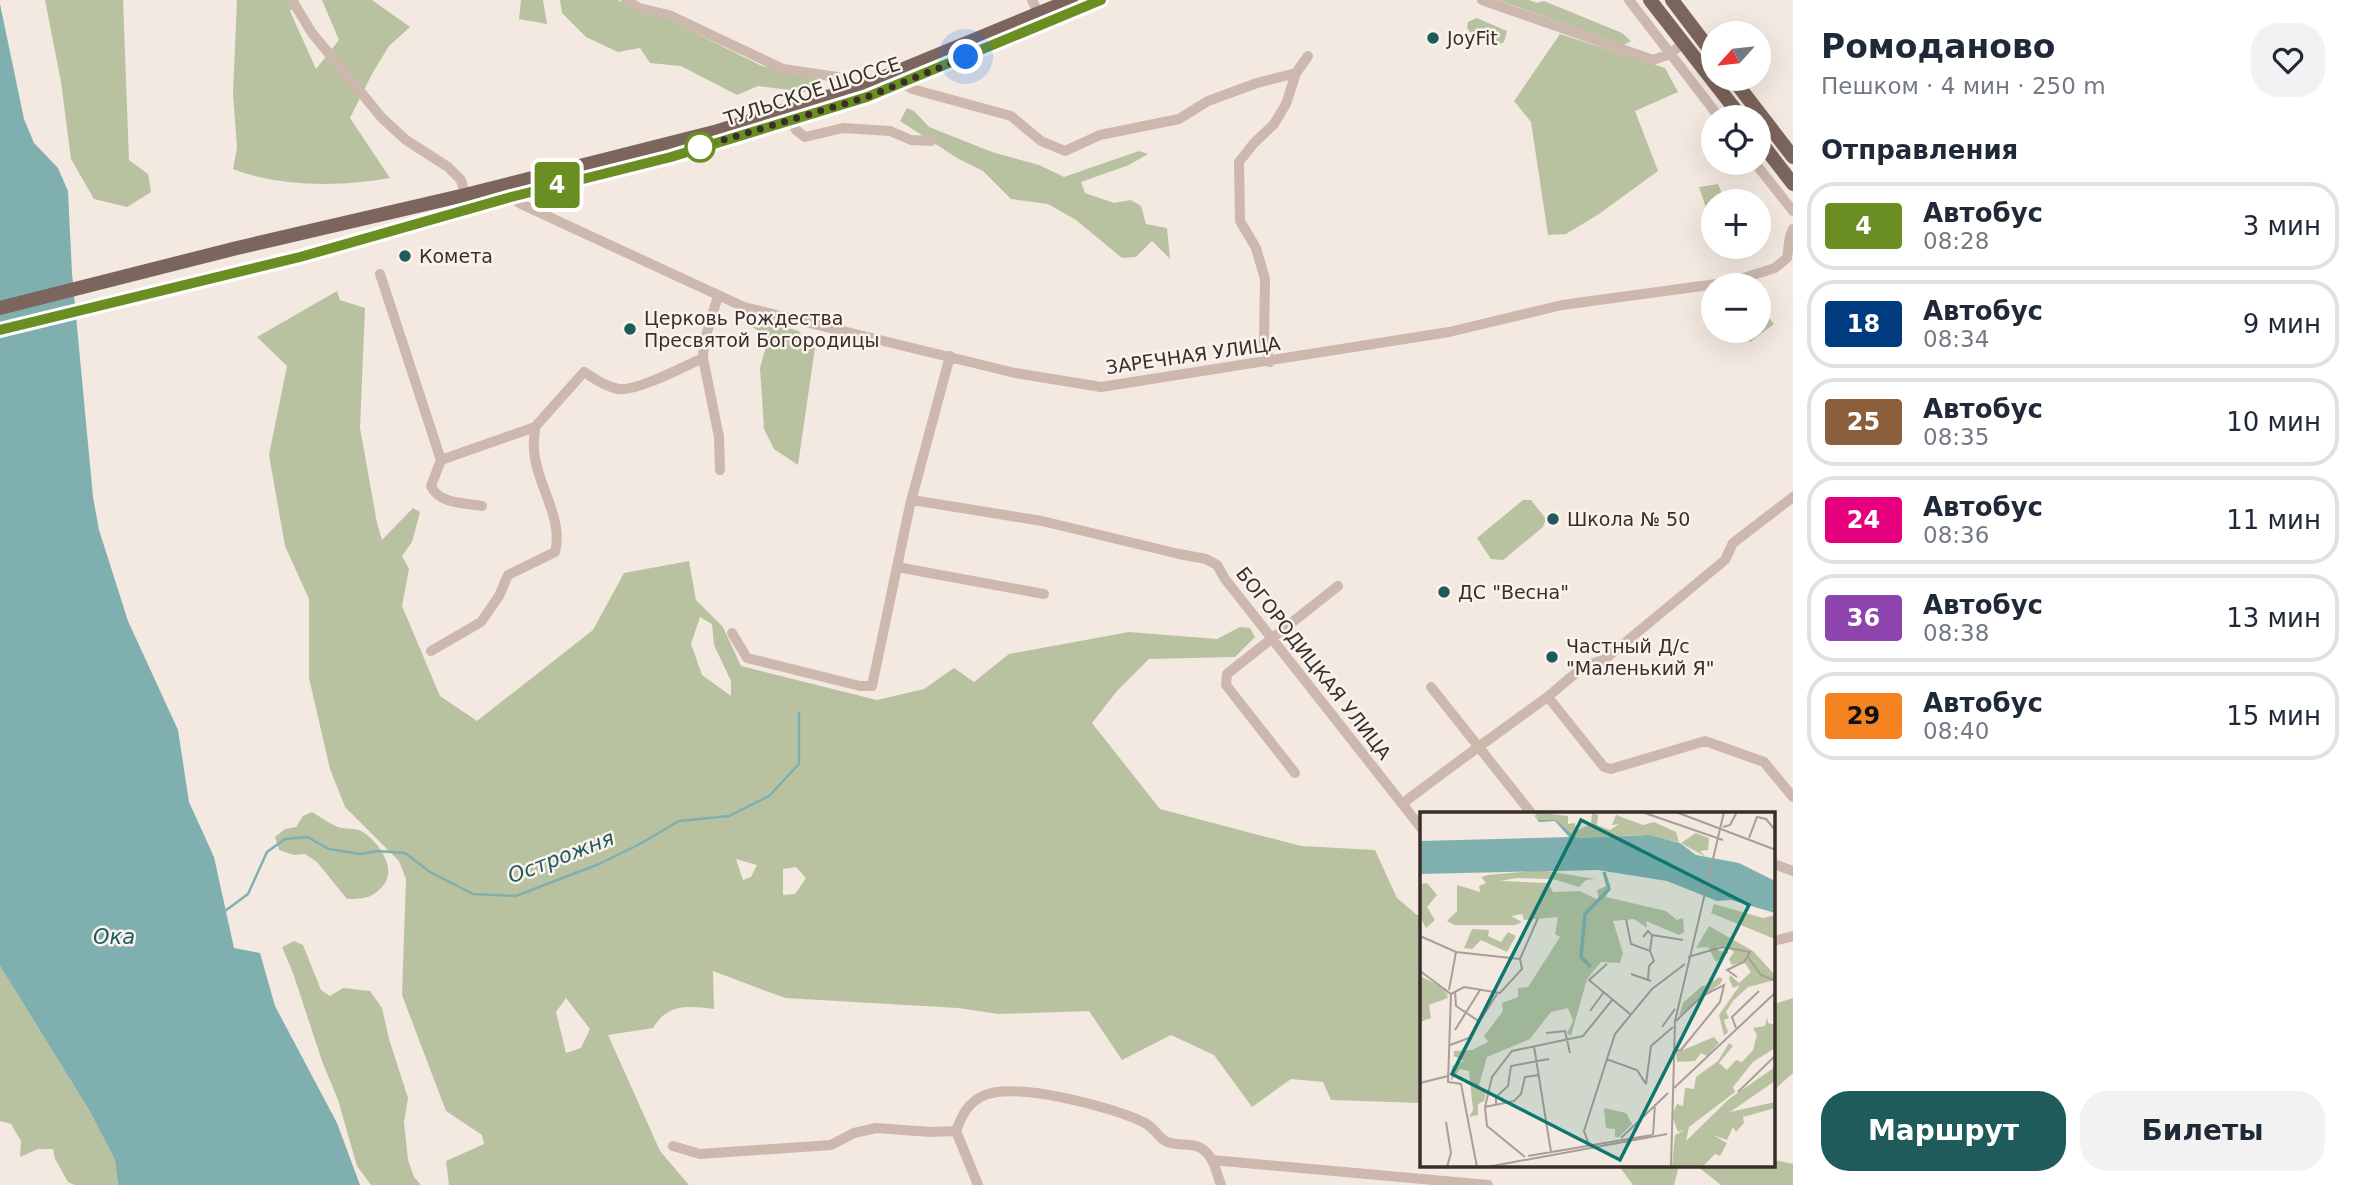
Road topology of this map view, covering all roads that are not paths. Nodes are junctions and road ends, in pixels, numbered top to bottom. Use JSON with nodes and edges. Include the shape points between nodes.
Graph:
{"nodes":[{"id":1,"x":292,"y":0,"type":"edge"},
{"id":2,"x":626,"y":0,"type":"edge"},
{"id":3,"x":1032,"y":0,"type":"edge"},
{"id":4,"x":1071,"y":0,"type":"edge"},
{"id":5,"x":1101,"y":0,"type":"edge"},
{"id":6,"x":1482,"y":0,"type":"edge"},
{"id":7,"x":1629,"y":0,"type":"edge"},
{"id":8,"x":1650,"y":0,"type":"edge"},
{"id":9,"x":1672,"y":0,"type":"edge"},
{"id":10,"x":1039,"y":14,"type":"junction"},
{"id":11,"x":1701,"y":38,"type":"edge"},
{"id":12,"x":1683,"y":43,"type":"junction"},
{"id":13,"x":1670,"y":54,"type":"junction"},
{"id":14,"x":1308,"y":56,"type":"dead end"},
{"id":15,"x":1296,"y":73,"type":"junction"},
{"id":16,"x":902,"y":83,"type":"junction"},
{"id":17,"x":860,"y":87,"type":"junction"},
{"id":18,"x":1742,"y":91,"type":"edge"},
{"id":19,"x":1710,"y":105,"type":"edge"},
{"id":20,"x":1732,"y":105,"type":"edge"},
{"id":21,"x":792,"y":120,"type":"junction"},
{"id":22,"x":931,"y":141,"type":"dead end"},
{"id":23,"x":1771,"y":156,"type":"edge"},
{"id":24,"x":1793,"y":157,"type":"edge"},
{"id":25,"x":1764,"y":175,"type":"edge"},
{"id":26,"x":1793,"y":184,"type":"edge"},
{"id":27,"x":550,"y":187,"type":"junction"},
{"id":28,"x":466,"y":195,"type":"junction"},
{"id":29,"x":511,"y":197,"type":"junction"},
{"id":30,"x":1793,"y":211,"type":"edge"},
{"id":31,"x":544,"y":214,"type":"junction"},
{"id":32,"x":1793,"y":229,"type":"edge"},
{"id":33,"x":380,"y":274,"type":"dead end"},
{"id":34,"x":718,"y":296,"type":"junction"},
{"id":35,"x":0,"y":308,"type":"edge"},
{"id":36,"x":0,"y":330,"type":"edge"},
{"id":37,"x":950,"y":356,"type":"junction"},
{"id":38,"x":703,"y":358,"type":"junction"},
{"id":39,"x":1270,"y":362,"type":"junction"},
{"id":40,"x":535,"y":427,"type":"junction"},
{"id":41,"x":441,"y":460,"type":"junction"},
{"id":42,"x":720,"y":470,"type":"dead end"},
{"id":43,"x":1793,"y":496,"type":"edge"},
{"id":44,"x":912,"y":500,"type":"junction"},
{"id":45,"x":482,"y":506,"type":"dead end"},
{"id":46,"x":897,"y":566,"type":"junction"},
{"id":47,"x":1338,"y":586,"type":"dead end"},
{"id":48,"x":1044,"y":594,"type":"dead end"},
{"id":49,"x":732,"y":633,"type":"dead end"},
{"id":50,"x":1272,"y":638,"type":"junction"},
{"id":51,"x":431,"y":652,"type":"dead end"},
{"id":52,"x":1431,"y":687,"type":"dead end"},
{"id":53,"x":1548,"y":697,"type":"junction"},
{"id":54,"x":1477,"y":746,"type":"junction"},
{"id":55,"x":1295,"y":773,"type":"dead end"},
{"id":56,"x":1793,"y":797,"type":"edge"},
{"id":57,"x":1402,"y":804,"type":"junction"},
{"id":58,"x":1530,"y":812,"type":"edge"},
{"id":59,"x":1420,"y":826,"type":"edge"},
{"id":60,"x":1776,"y":865,"type":"edge"},
{"id":61,"x":1793,"y":871,"type":"edge"},
{"id":62,"x":1793,"y":936,"type":"edge"},
{"id":63,"x":1776,"y":940,"type":"edge"},
{"id":64,"x":956,"y":1131,"type":"junction"},
{"id":65,"x":673,"y":1146,"type":"dead end"},
{"id":66,"x":1212,"y":1160,"type":"junction"},
{"id":67,"x":1420,"y":1181,"type":"edge"},
{"id":68,"x":978,"y":1185,"type":"edge"},
{"id":69,"x":1221,"y":1185,"type":"edge"},
{"id":70,"x":1488,"y":1185,"type":"edge"}],
"edges":[{"from":1,"to":28,"type":"street","via":[[312,33],[382,118],[448,167],[461,180]]},
{"from":2,"to":17,"type":"street","via":[[669,15],[763,62],[844,78]]},
{"from":3,"to":10,"type":"street"},
{"from":4,"to":10,"type":"main road","name":"ТУЛЬСКОЕ ШОССЕ"},
{"from":5,"to":16,"type":"main road","name":"ТУЛЬСКОЕ ШОССЕ"},
{"from":6,"to":13,"type":"street","via":[[1653,61]]},
{"from":7,"to":13,"type":"street"},
{"from":8,"to":12,"type":"main road"},
{"from":9,"to":11,"type":"main road"},
{"from":10,"to":17,"type":"main road","name":"ТУЛЬСКОЕ ШОССЕ"},
{"from":12,"to":13,"type":"street"},
{"from":12,"to":20,"type":"main road"},
{"from":13,"to":19,"type":"street"},
{"from":14,"to":15,"type":"street"},
{"from":15,"to":16,"type":"street","via":[[1208,102],[1179,119],[1100,135],[1065,151],[1041,141],[1011,116]]},
{"from":15,"to":39,"type":"street","via":[[1274,124],[1239,162],[1240,221],[1256,247],[1265,279],[1264,342]]},
{"from":16,"to":21,"type":"main road","name":"ТУЛЬСКОЕ ШОССЕ"},
{"from":17,"to":28,"type":"main road","name":"ТУЛЬСКОЕ ШОССЕ","via":[[718,131]]},
{"from":18,"to":24,"type":"main road"},
{"from":21,"to":22,"type":"street","via":[[805,137],[844,128],[891,131],[911,140]]},
{"from":21,"to":27,"type":"main road","name":"ТУЛЬСКОЕ ШОССЕ"},
{"from":23,"to":26,"type":"main road"},
{"from":25,"to":30,"type":"street"},
{"from":27,"to":29,"type":"main road","name":"ТУЛЬСКОЕ ШОССЕ"},
{"from":27,"to":31,"type":"street","via":[[542,197]]},
{"from":28,"to":35,"type":"main road","name":"ТУЛЬСКОЕ ШОССЕ"},
{"from":29,"to":31,"type":"street","name":"ЗАРЕЧНАЯ УЛИЦА"},
{"from":29,"to":36,"type":"main road","name":"ТУЛЬСКОЕ ШОССЕ","via":[[300,257]]},
{"from":31,"to":34,"type":"street","name":"ЗАРЕЧНАЯ УЛИЦА"},
{"from":32,"to":39,"type":"street","name":"ЗАРЕЧНАЯ УЛИЦА","via":[[1787,258],[1775,268],[1731,282],[1562,305],[1449,331]]},
{"from":33,"to":41,"type":"street"},
{"from":34,"to":37,"type":"street","name":"ЗАРЕЧНАЯ УЛИЦА","via":[[835,331]]},
{"from":34,"to":38,"type":"street"},
{"from":37,"to":39,"type":"street","name":"ЗАРЕЧНАЯ УЛИЦА","via":[[1014,373],[1101,387]]},
{"from":37,"to":44,"type":"street"},
{"from":38,"to":40,"type":"street","via":[[622,390],[584,372]]},
{"from":38,"to":42,"type":"street","via":[[719,437]]},
{"from":40,"to":41,"type":"street"},
{"from":40,"to":51,"type":"street","via":[[534,451],[555,526],[555,552],[508,575],[481,622]]},
{"from":41,"to":45,"type":"street","via":[[431,486],[435,495]]},
{"from":43,"to":53,"type":"street","via":[[1733,543],[1725,560],[1685,594],[1604,660],[1589,663]]},
{"from":44,"to":46,"type":"street"},
{"from":44,"to":50,"type":"street","name":"БОГОРОДИЦКАЯ УЛИЦА","via":[[1042,521],[1206,559],[1217,565]]},
{"from":46,"to":48,"type":"street"},
{"from":46,"to":49,"type":"street","via":[[872,686],[747,659]]},
{"from":47,"to":50,"type":"street"},
{"from":50,"to":55,"type":"street","via":[[1227,674],[1226,685]]},
{"from":50,"to":57,"type":"street","name":"БОГОРОДИЦКАЯ УЛИЦА"},
{"from":52,"to":54,"type":"street"},
{"from":53,"to":54,"type":"street"},
{"from":53,"to":56,"type":"street","via":[[1604,767],[1611,769],[1705,741],[1765,762]]},
{"from":54,"to":57,"type":"street"},
{"from":54,"to":58,"type":"street"},
{"from":57,"to":59,"type":"street","name":"БОГОРОДИЦКАЯ УЛИЦА"},
{"from":60,"to":61,"type":"street"},
{"from":62,"to":63,"type":"street"},
{"from":64,"to":65,"type":"street","via":[[876,1128],[831,1145],[700,1154]]},
{"from":64,"to":66,"type":"street","via":[[965,1108],[984,1095],[1007,1090],[1112,1110],[1147,1124],[1167,1142],[1200,1147]]},
{"from":64,"to":68,"type":"street"},
{"from":66,"to":67,"type":"street"},
{"from":66,"to":69,"type":"street"},
{"from":67,"to":70,"type":"street"}]}
